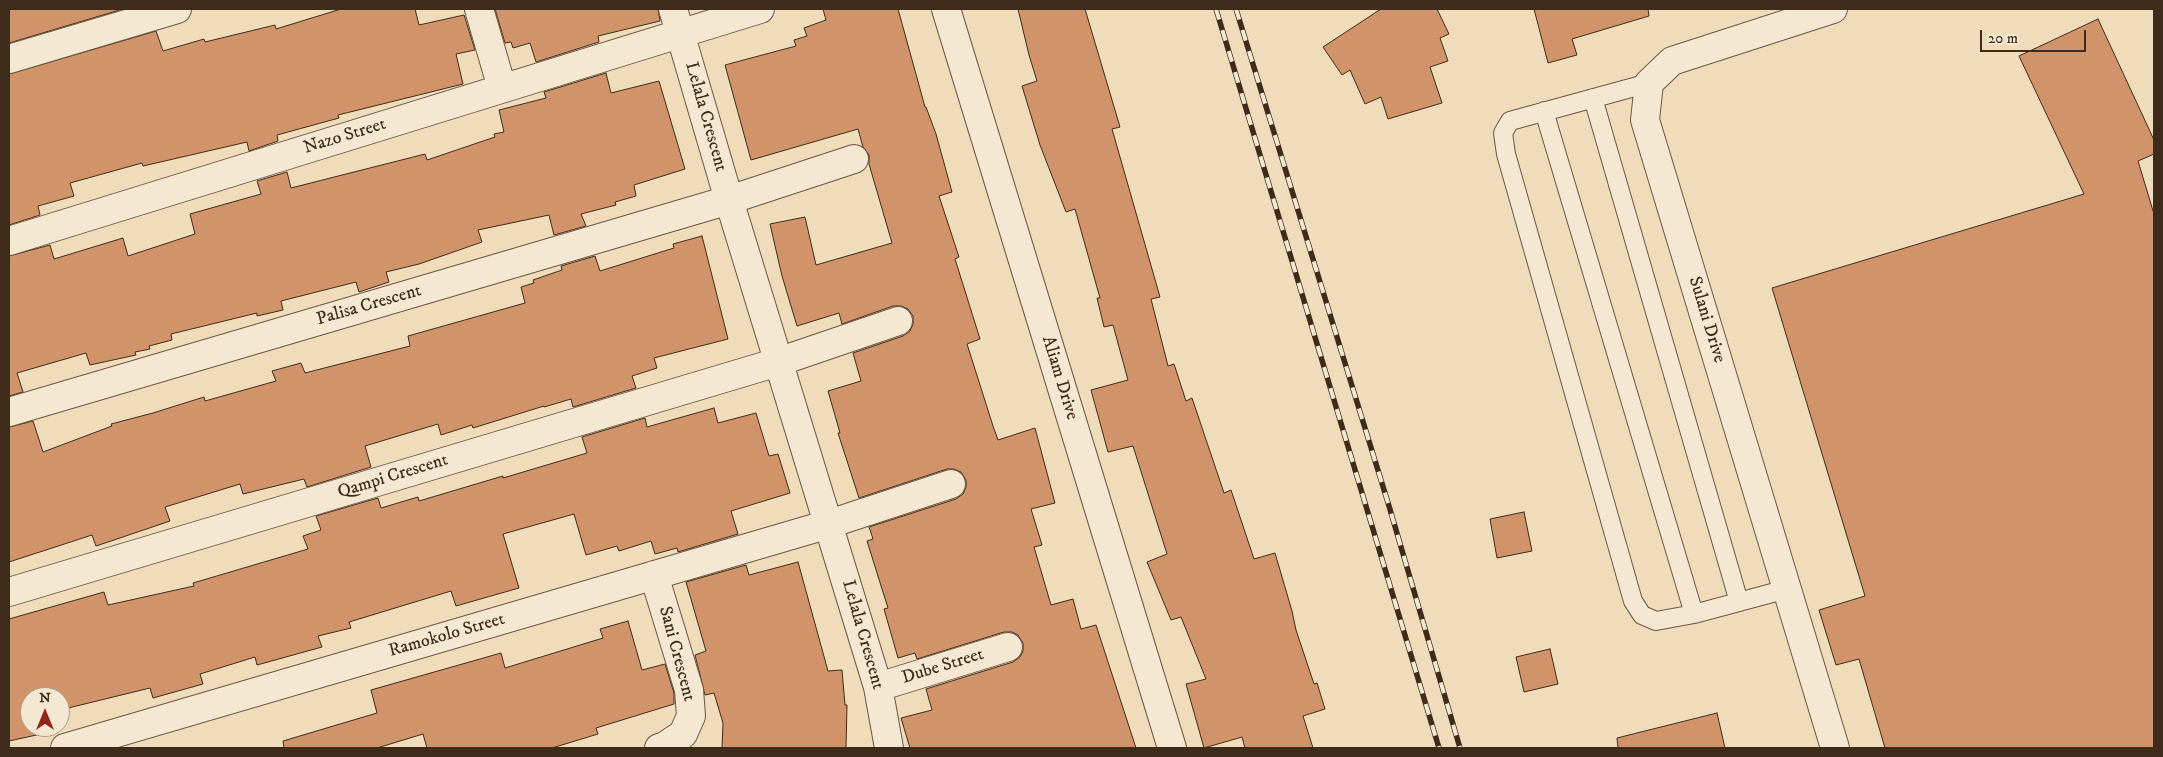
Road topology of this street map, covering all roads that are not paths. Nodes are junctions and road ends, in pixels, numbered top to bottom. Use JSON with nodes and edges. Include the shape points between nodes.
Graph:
{"nodes":[{"id":1,"x":177,"y":9,"type":"edge"},
{"id":2,"x":479,"y":9,"type":"edge"},
{"id":3,"x":673,"y":9,"type":"edge"},
{"id":4,"x":760,"y":9,"type":"edge"},
{"id":5,"x":946,"y":9,"type":"edge"},
{"id":6,"x":1833,"y":9,"type":"edge"},
{"id":7,"x":681,"y":35,"type":"junction"},
{"id":8,"x":9,"y":59,"type":"edge"},
{"id":9,"x":1650,"y":83,"type":"junction"},
{"id":10,"x":502,"y":88,"type":"junction"},
{"id":11,"x":1593,"y":98,"type":"junction"},
{"id":12,"x":1544,"y":111,"type":"junction"},
{"id":13,"x":854,"y":159,"type":"dead end"},
{"id":14,"x":729,"y":200,"type":"junction"},
{"id":15,"x":9,"y":241,"type":"edge"},
{"id":16,"x":898,"y":321,"type":"dead end"},
{"id":17,"x":778,"y":362,"type":"junction"},
{"id":18,"x":9,"y":412,"type":"edge"},
{"id":19,"x":951,"y":484,"type":"dead end"},
{"id":20,"x":829,"y":524,"type":"junction"},
{"id":21,"x":654,"y":575,"type":"junction"},
{"id":22,"x":1787,"y":589,"type":"junction"},
{"id":23,"x":9,"y":592,"type":"edge"},
{"id":24,"x":1739,"y":602,"type":"junction"},
{"id":25,"x":1694,"y":614,"type":"junction"},
{"id":26,"x":1008,"y":647,"type":"dead end"},
{"id":27,"x":878,"y":687,"type":"junction"},
{"id":28,"x":64,"y":748,"type":"edge"},
{"id":29,"x":659,"y":748,"type":"edge"},
{"id":30,"x":889,"y":748,"type":"edge"},
{"id":31,"x":1172,"y":748,"type":"edge"},
{"id":32,"x":1835,"y":748,"type":"edge"}],
"edges":[{"from":1,"to":8,"type":"street"},
{"from":2,"to":10,"type":"street"},
{"from":3,"to":7,"type":"street","name":"Lelala Crescent"},
{"from":4,"to":7,"type":"street"},
{"from":5,"to":31,"type":"street","name":"Aliam Drive"},
{"from":6,"to":9,"type":"street","via":[[1672,60]]},
{"from":7,"to":10,"type":"street","name":"Nazo Street"},
{"from":7,"to":14,"type":"street","name":"Lelala Crescent"},
{"from":9,"to":11,"type":"lane"},
{"from":9,"to":22,"type":"street","name":"Sulani Drive","via":[[1645,120]]},
{"from":10,"to":15,"type":"street","name":"Nazo Street"},
{"from":11,"to":12,"type":"lane"},
{"from":11,"to":24,"type":"lane"},
{"from":12,"to":25,"type":"lane"},
{"from":12,"to":25,"type":"lane","via":[[1510,121],[1503,133],[1506,154],[1633,601],[1642,615],[1656,621]]},
{"from":13,"to":14,"type":"street"},
{"from":14,"to":17,"type":"street","name":"Lelala Crescent"},
{"from":14,"to":18,"type":"street","name":"Palisa Crescent"},
{"from":16,"to":17,"type":"street"},
{"from":17,"to":20,"type":"street","name":"Lelala Crescent"},
{"from":17,"to":23,"type":"street","name":"Qampi Crescent"},
{"from":19,"to":20,"type":"street"},
{"from":20,"to":21,"type":"street","name":"Ramokolo Street"},
{"from":20,"to":27,"type":"street","name":"Lelala Crescent"},
{"from":21,"to":28,"type":"street","name":"Ramokolo Street"},
{"from":21,"to":29,"type":"street","name":"Sani Crescent","via":[[689,690],[691,716],[683,734]]},
{"from":22,"to":24,"type":"lane"},
{"from":22,"to":32,"type":"street","name":"Sulani Drive"},
{"from":24,"to":25,"type":"lane"},
{"from":26,"to":27,"type":"street","name":"Dube Street"},
{"from":27,"to":30,"type":"street","name":"Lelala Crescent"}]}
